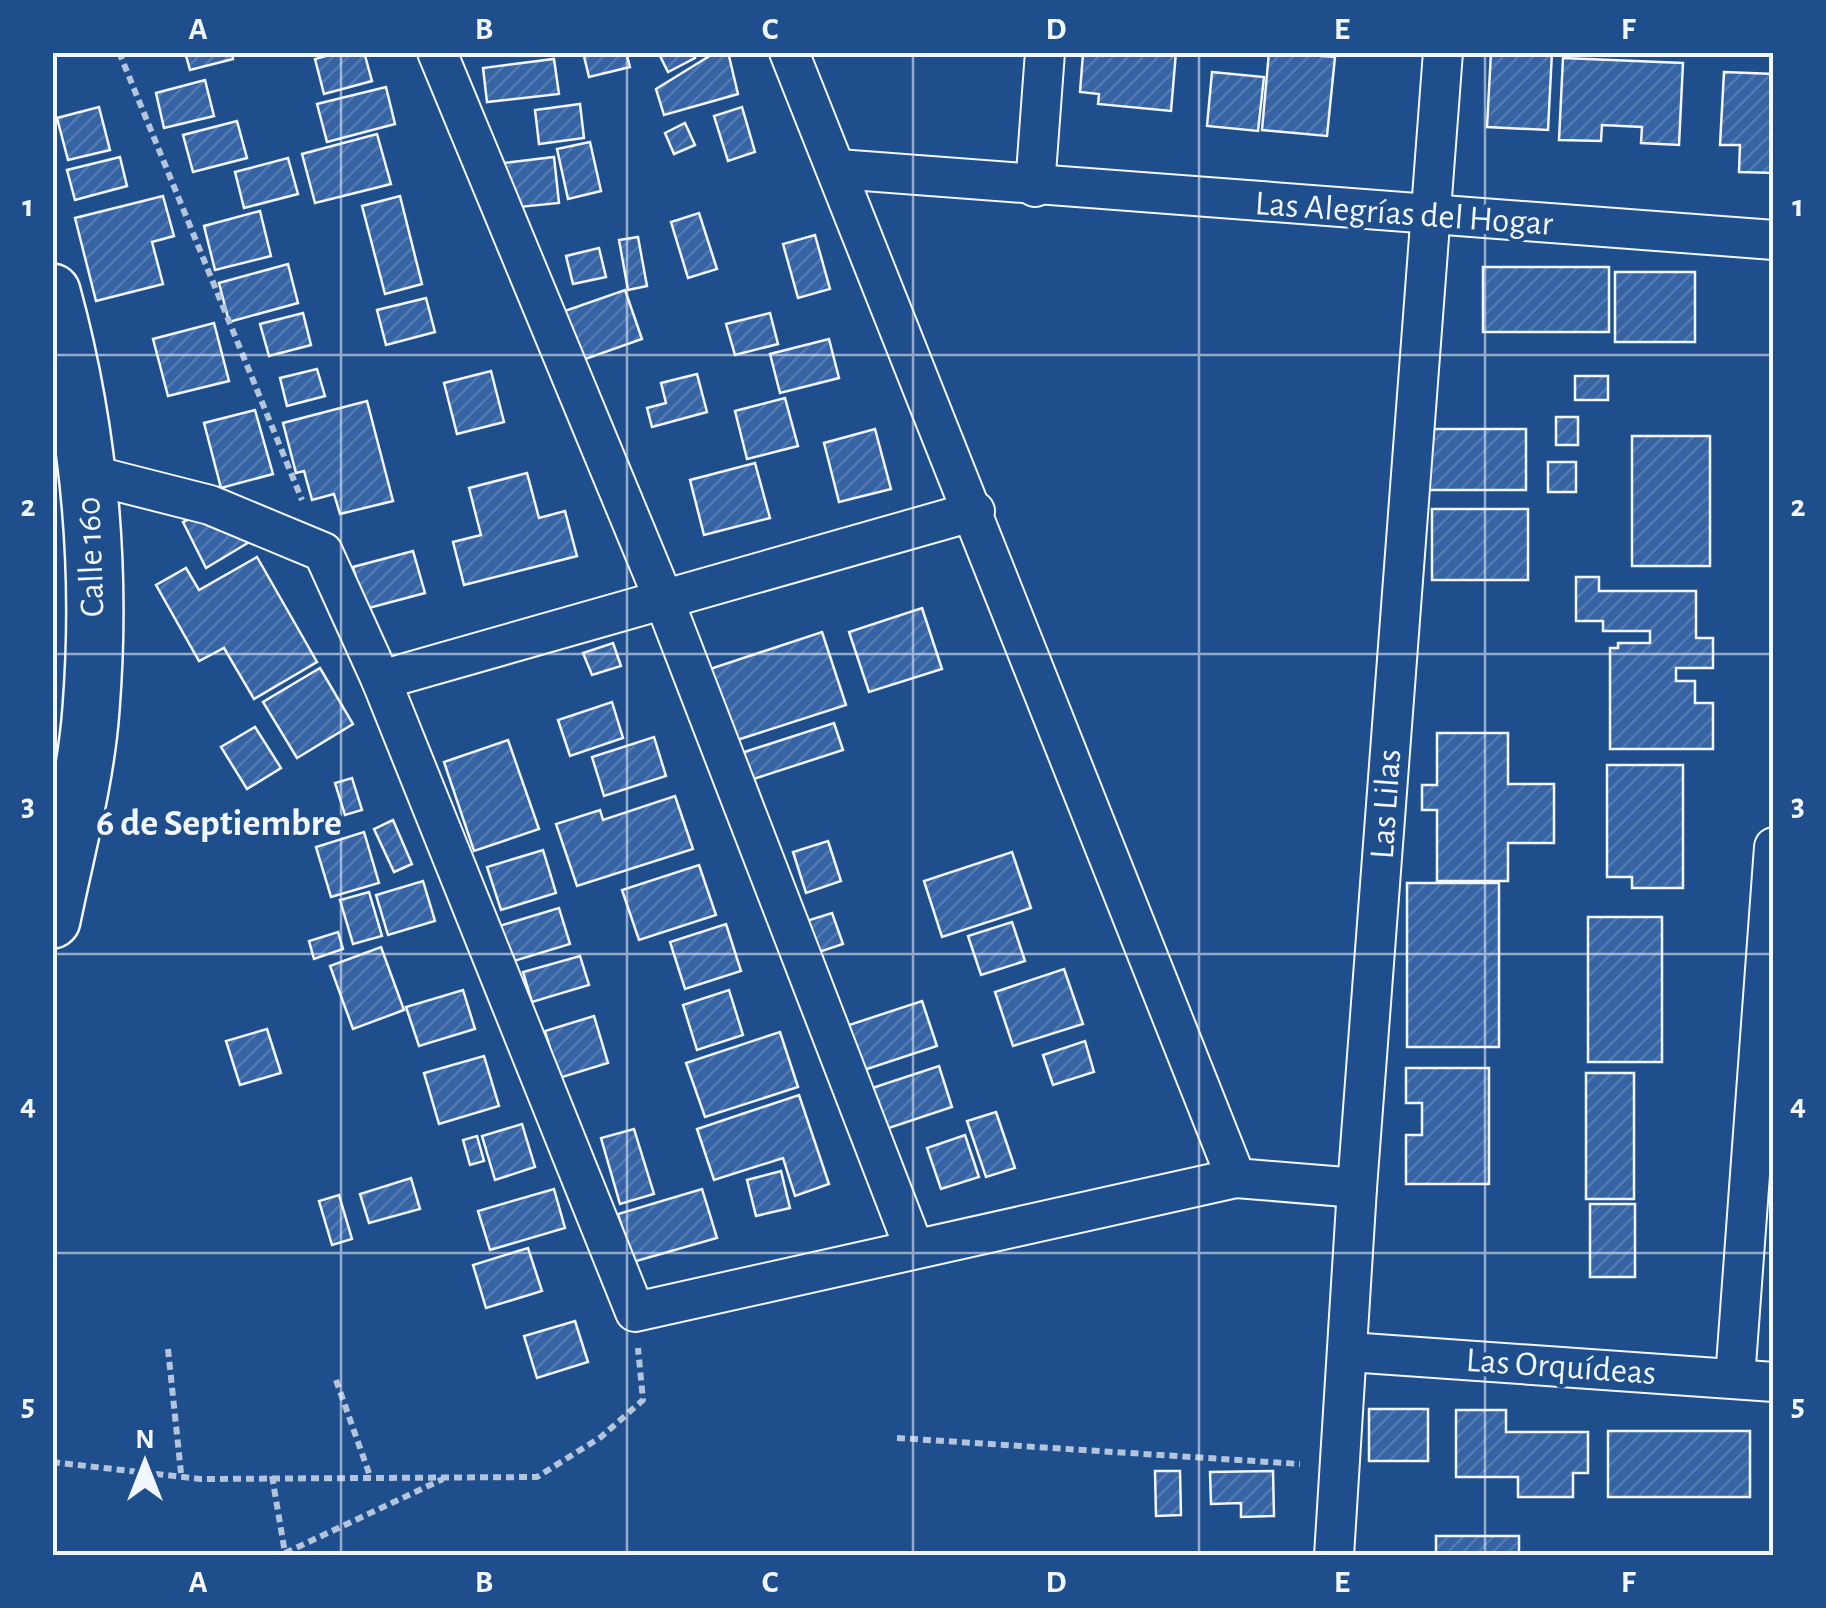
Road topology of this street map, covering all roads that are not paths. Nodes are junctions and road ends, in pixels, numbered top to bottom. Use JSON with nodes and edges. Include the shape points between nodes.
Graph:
{"nodes":[{"id":1,"x":437,"y":52,"type":"edge"},
{"id":2,"x":790,"y":52,"type":"edge"},
{"id":3,"x":1045,"y":52,"type":"edge"},
{"id":4,"x":1443,"y":52,"type":"edge"},
{"id":5,"x":838,"y":170,"type":"junction"},
{"id":6,"x":1035,"y":187,"type":"junction"},
{"id":7,"x":1431,"y":216,"type":"junction"},
{"id":8,"x":1774,"y":240,"type":"edge"},
{"id":9,"x":52,"y":292,"type":"edge"},
{"id":10,"x":88,"y":474,"type":"junction"},
{"id":11,"x":975,"y":511,"type":"junction"},
{"id":12,"x":664,"y":600,"type":"junction"},
{"id":13,"x":381,"y":680,"type":"junction"},
{"id":14,"x":62,"y":836,"type":"edge"},
{"id":15,"x":1774,"y":847,"type":"edge"},
{"id":16,"x":52,"y":920,"type":"edge"},
{"id":17,"x":1236,"y":1178,"type":"junction"},
{"id":18,"x":1357,"y":1188,"type":"junction"},
{"id":19,"x":914,"y":1248,"type":"junction"},
{"id":20,"x":1349,"y":1352,"type":"junction"},
{"id":21,"x":1735,"y":1379,"type":"junction"},
{"id":22,"x":1774,"y":1382,"type":"edge"},
{"id":23,"x":1334,"y":1556,"type":"edge"}],
"edges":[{"from":1,"to":12,"type":"street"},
{"from":2,"to":5,"type":"street"},
{"from":3,"to":6,"type":"street"},
{"from":4,"to":7,"type":"street","name":"Las Lilas"},
{"from":5,"to":6,"type":"street","name":"Las Alegrías del Hogar"},
{"from":5,"to":11,"type":"street"},
{"from":6,"to":7,"type":"street","name":"Las Alegrías del Hogar"},
{"from":7,"to":8,"type":"street","name":"Las Alegrías del Hogar"},
{"from":7,"to":18,"type":"street","name":"Las Lilas"},
{"from":9,"to":10,"type":"main road","name":"Calle 160","via":[[70,354]]},
{"from":10,"to":13,"type":"street","via":[[210,505],[323,552]]},
{"from":10,"to":14,"type":"main road","name":"Calle 160","via":[[96,596],[91,712]]},
{"from":11,"to":12,"type":"street"},
{"from":11,"to":17,"type":"street"},
{"from":12,"to":13,"type":"street"},
{"from":12,"to":19,"type":"street"},
{"from":13,"to":19,"type":"street","via":[[635,1312]]},
{"from":14,"to":16,"type":"main road","name":"Calle 160"},
{"from":15,"to":21,"type":"street"},
{"from":17,"to":18,"type":"street"},
{"from":17,"to":19,"type":"street"},
{"from":18,"to":20,"type":"street","name":"Las Lilas"},
{"from":20,"to":21,"type":"street","name":"Las Orquídeas"},
{"from":20,"to":23,"type":"street","name":"Las Lilas"},
{"from":21,"to":22,"type":"street","name":"Las Orquídeas"}]}
